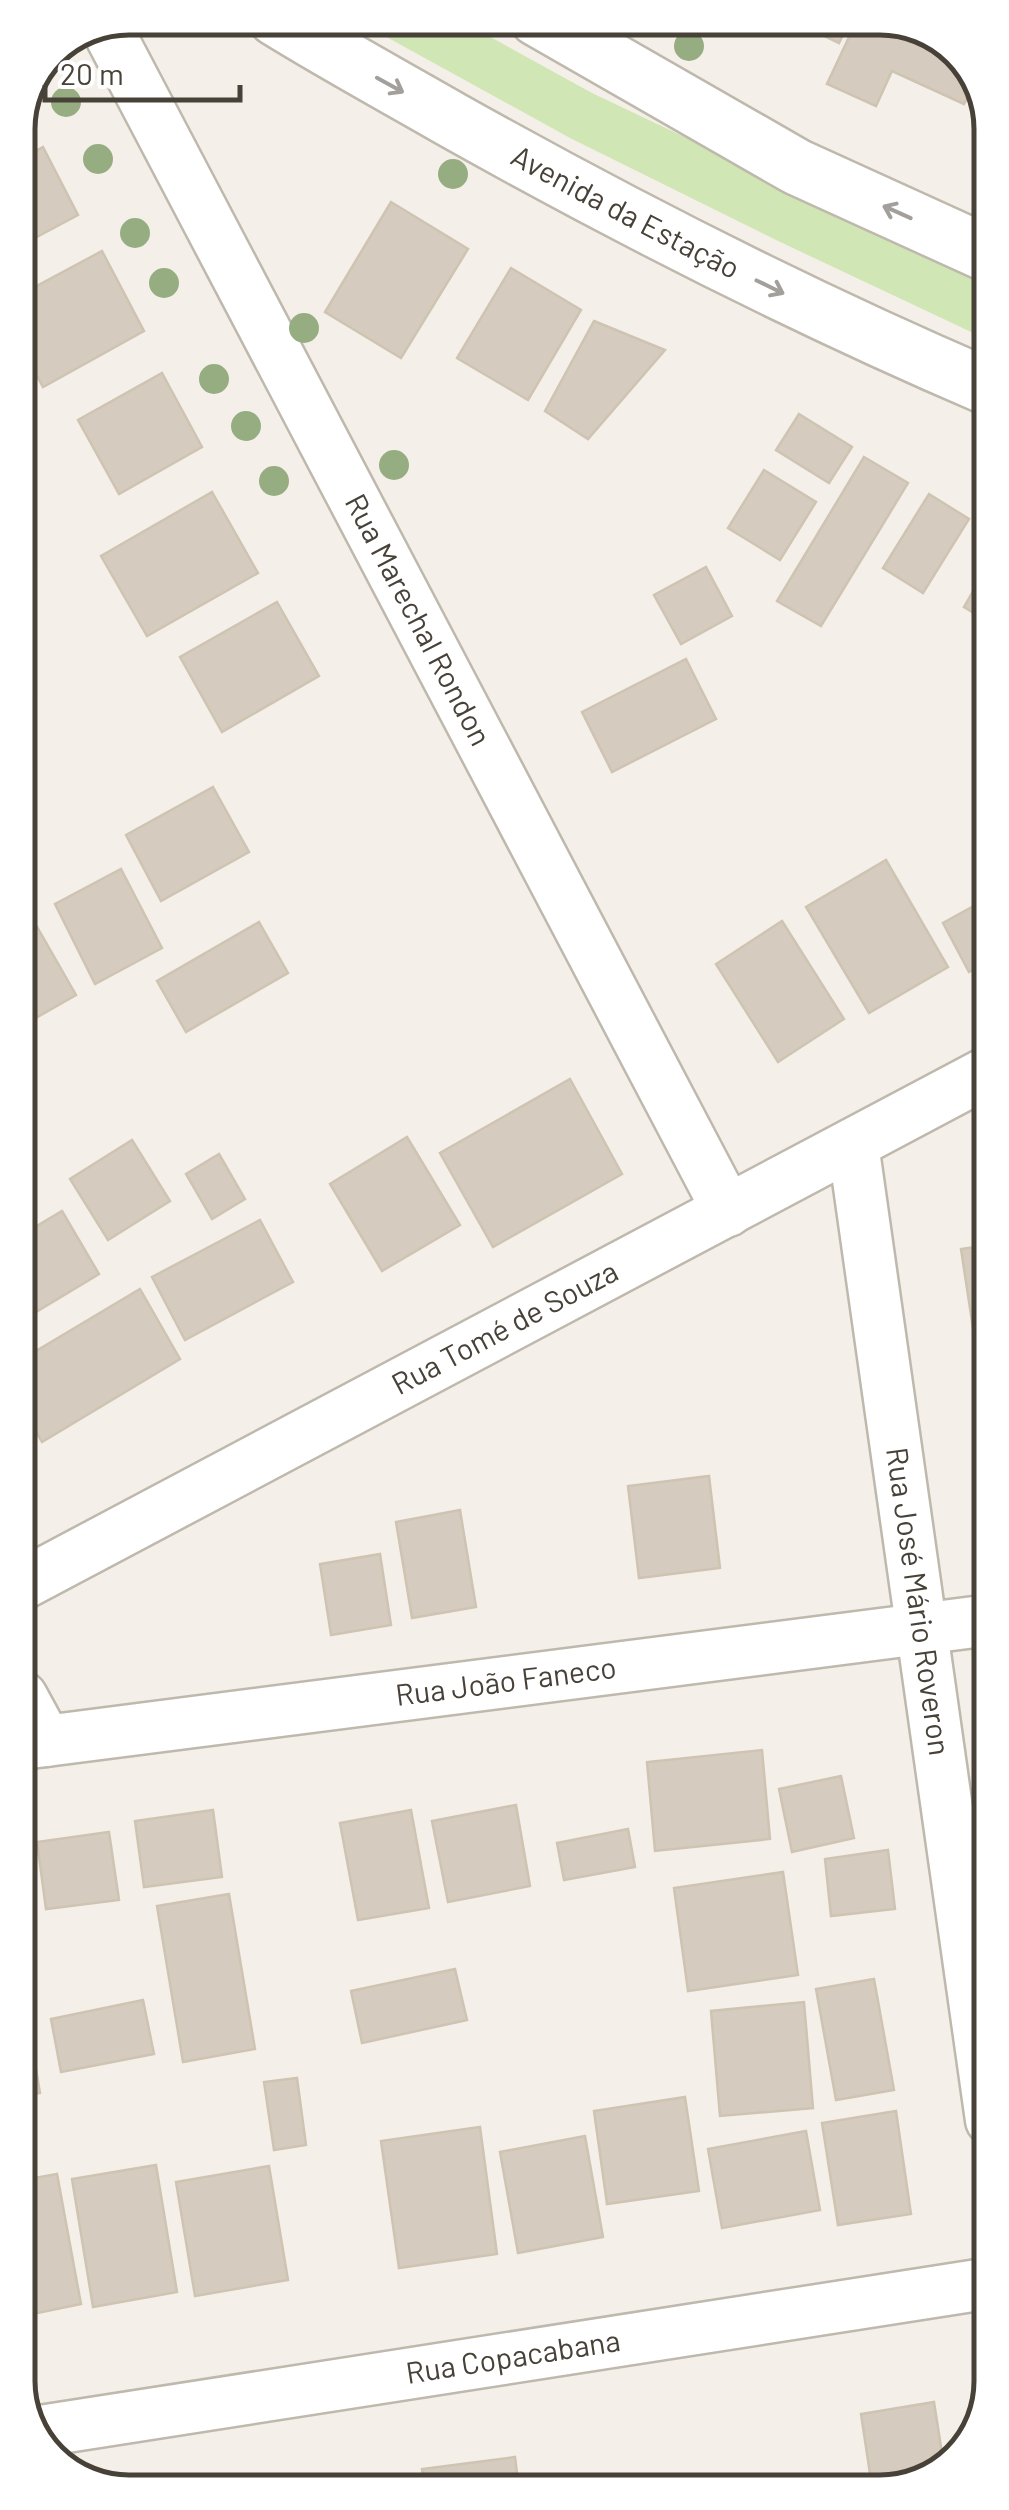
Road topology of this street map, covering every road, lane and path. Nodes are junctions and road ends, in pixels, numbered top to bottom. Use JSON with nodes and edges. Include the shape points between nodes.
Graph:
{"nodes":[{"id":1,"x":303,"y":35,"type":"edge"},
{"id":2,"x":567,"y":35,"type":"edge"},
{"id":3,"x":111,"y":37,"type":"edge"},
{"id":4,"x":974,"y":247,"type":"edge"},
{"id":5,"x":974,"y":380,"type":"edge"},
{"id":6,"x":974,"y":1079,"type":"edge"},
{"id":7,"x":853,"y":1144,"type":"junction"},
{"id":8,"x":728,"y":1211,"type":"junction"},
{"id":9,"x":35,"y":1579,"type":"edge"},
{"id":10,"x":974,"y":1623,"type":"edge"},
{"id":11,"x":922,"y":1631,"type":"junction"},
{"id":12,"x":35,"y":1742,"type":"edge"},
{"id":13,"x":974,"y":2000,"type":"edge"},
{"id":14,"x":974,"y":2287,"type":"edge"},
{"id":15,"x":49,"y":2430,"type":"edge"}],
"edges":[{"from":1,"to":5,"type":"street","name":"Avenida da Estação","one_way":true,"via":[[554,177]]},
{"from":4,"to":2,"type":"street","one_way":true,"via":[[797,167]]},
{"from":3,"to":8,"type":"street","name":"Rua Marechal Rondon"},
{"from":6,"to":7,"type":"street","name":"Rua Tomé de Souza"},
{"from":7,"to":8,"type":"street","name":"Rua Tomé de Souza"},
{"from":7,"to":11,"type":"street","name":"Rua José Mário Roveron"},
{"from":8,"to":9,"type":"street","name":"Rua Tomé de Souza"},
{"from":10,"to":11,"type":"street","name":"Rua João Faneco"},
{"from":11,"to":12,"type":"street","name":"Rua João Faneco"},
{"from":11,"to":13,"type":"street","name":"Rua José Mário Roveron"},
{"from":14,"to":15,"type":"street","name":"Rua Copacabana"}]}
